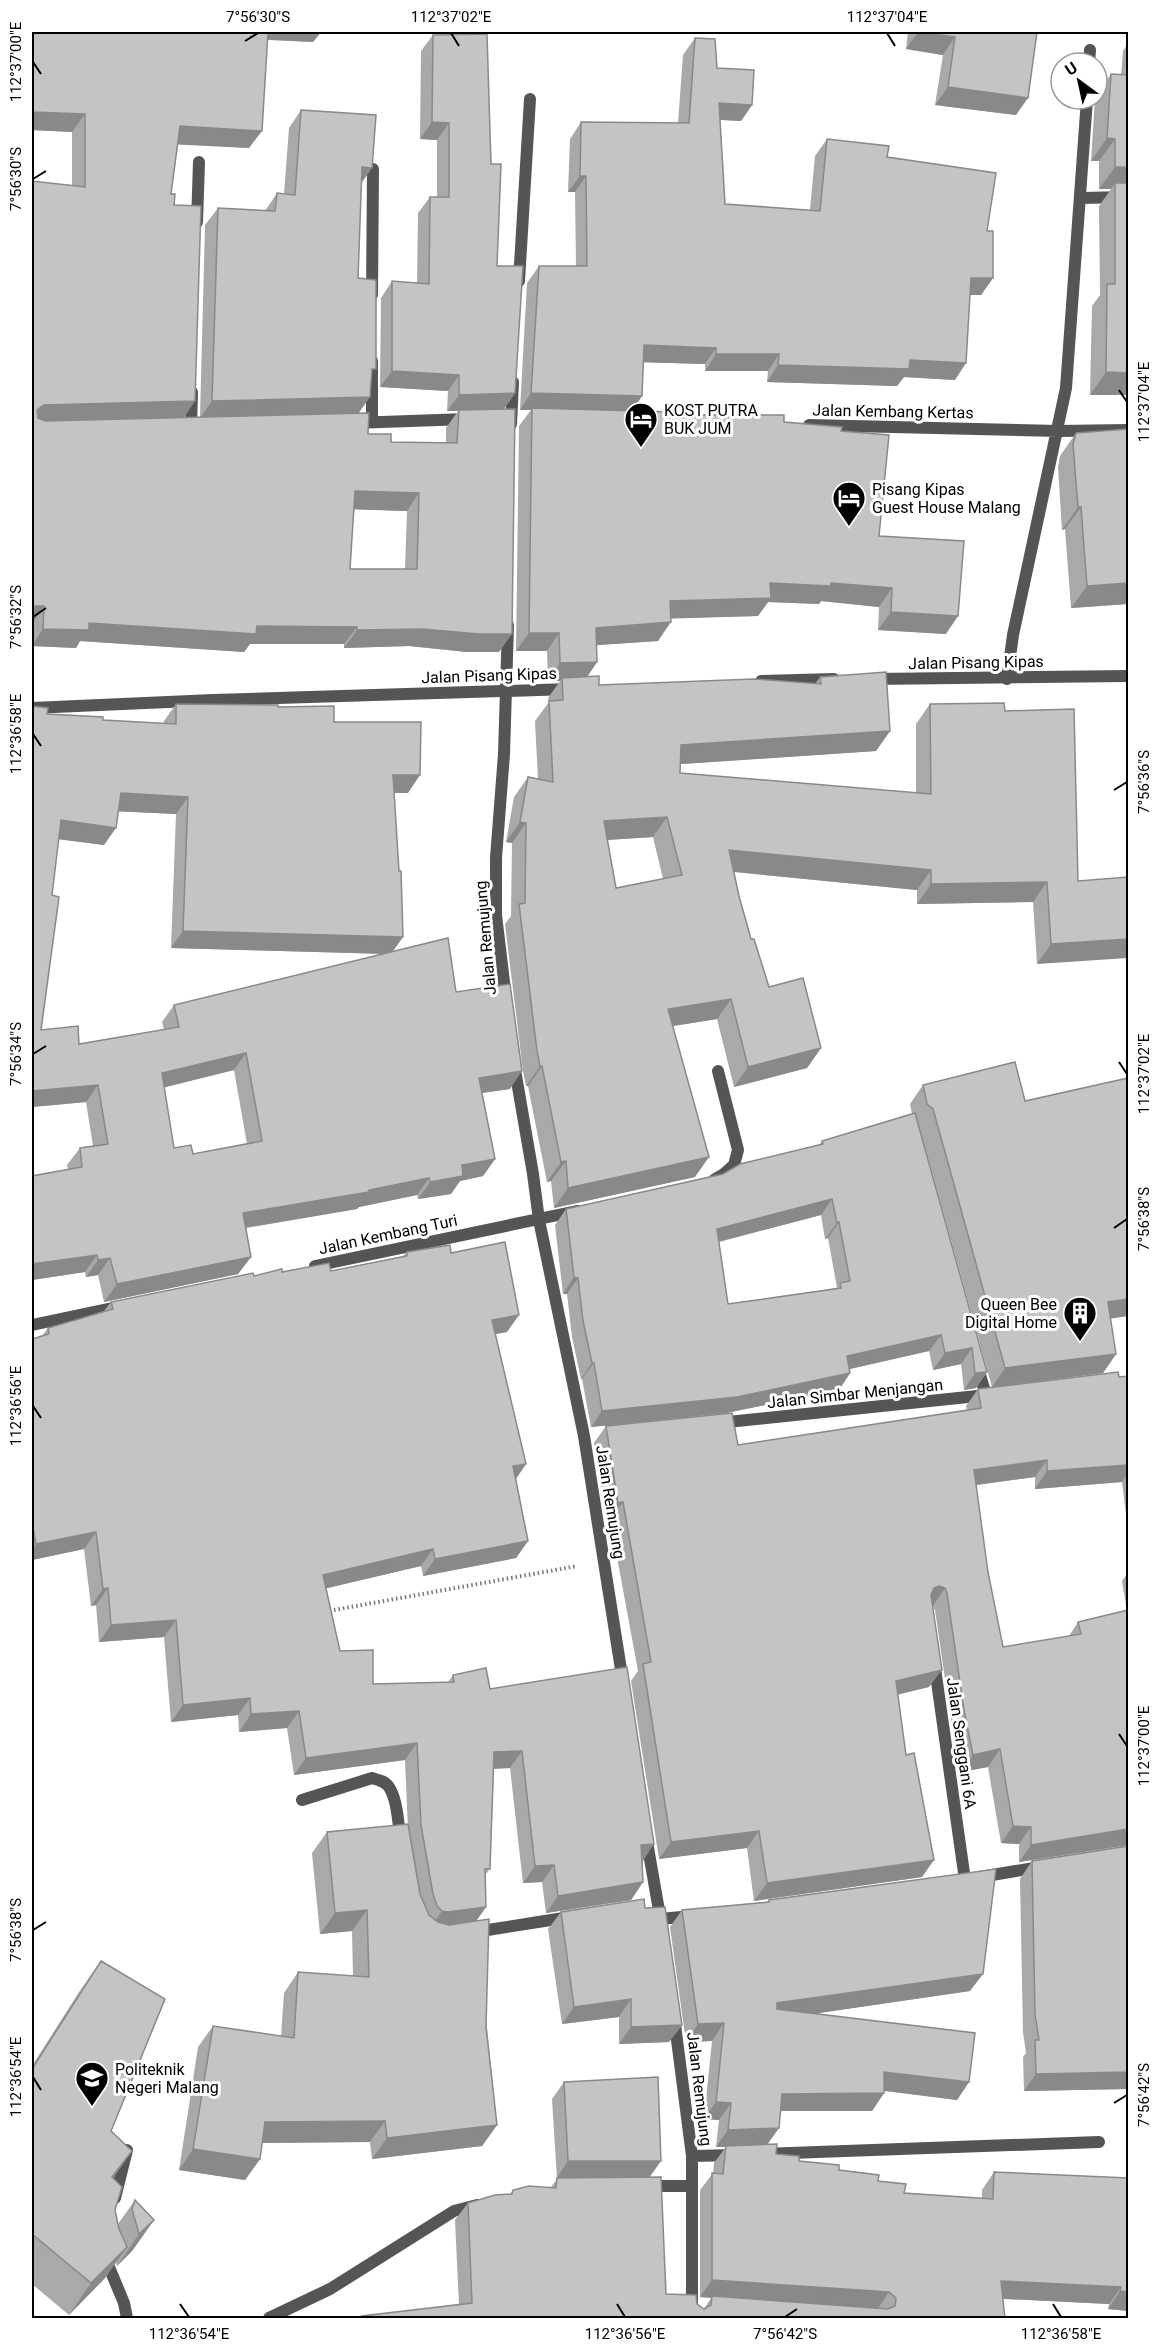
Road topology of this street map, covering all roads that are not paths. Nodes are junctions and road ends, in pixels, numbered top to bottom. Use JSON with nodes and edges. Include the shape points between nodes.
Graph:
{"nodes":[{"id":1,"x":530,"y":99,"type":"dead end"},
{"id":2,"x":1086,"y":111,"type":"edge"},
{"id":3,"x":199,"y":162,"type":"dead end"},
{"id":4,"x":373,"y":169,"type":"edge"},
{"id":5,"x":1128,"y":197,"type":"edge"},
{"id":6,"x":1081,"y":198,"type":"junction"},
{"id":7,"x":197,"y":231,"type":"edge"},
{"id":8,"x":519,"y":288,"type":"edge"},
{"id":9,"x":372,"y":307,"type":"edge"},
{"id":10,"x":372,"y":353,"type":"edge"},
{"id":11,"x":513,"y":371,"type":"edge"},
{"id":12,"x":192,"y":381,"type":"edge"},
{"id":13,"x":477,"y":419,"type":"edge"},
{"id":14,"x":372,"y":422,"type":"junction"},
{"id":15,"x":337,"y":424,"type":"edge"},
{"id":16,"x":797,"y":425,"type":"edge"},
{"id":17,"x":176,"y":427,"type":"edge"},
{"id":18,"x":1128,"y":430,"type":"edge"},
{"id":19,"x":1059,"y":431,"type":"junction"},
{"id":20,"x":510,"y":442,"type":"edge"},
{"id":21,"x":508,"y":608,"type":"edge"},
{"id":22,"x":1128,"y":676,"type":"edge"},
{"id":23,"x":1007,"y":679,"type":"junction"},
{"id":24,"x":745,"y":682,"type":"edge"},
{"id":25,"x":578,"y":689,"type":"edge"},
{"id":26,"x":507,"y":692,"type":"junction"},
{"id":27,"x":32,"y":708,"type":"edge"},
{"id":28,"x":508,"y":1017,"type":"edge"},
{"id":29,"x":512,"y":1050,"type":"edge"},
{"id":30,"x":718,"y":1071,"type":"dead end"},
{"id":31,"x":699,"y":1185,"type":"edge"},
{"id":32,"x":585,"y":1210,"type":"edge"},
{"id":33,"x":539,"y":1220,"type":"junction"},
{"id":34,"x":306,"y":1268,"type":"edge"},
{"id":35,"x":132,"y":1304,"type":"edge"},
{"id":36,"x":32,"y":1325,"type":"edge"},
{"id":37,"x":973,"y":1349,"type":"edge"},
{"id":38,"x":1003,"y":1394,"type":"edge"},
{"id":39,"x":986,"y":1395,"type":"junction"},
{"id":40,"x":706,"y":1425,"type":"edge"},
{"id":41,"x":932,"y":1646,"type":"edge"},
{"id":42,"x":624,"y":1691,"type":"edge"},
{"id":43,"x":302,"y":1800,"type":"dead end"},
{"id":44,"x":644,"y":1821,"type":"edge"},
{"id":45,"x":403,"y":1856,"type":"edge"},
{"id":46,"x":1054,"y":1865,"type":"edge"},
{"id":47,"x":587,"y":1914,"type":"edge"},
{"id":48,"x":706,"y":1915,"type":"edge"},
{"id":49,"x":660,"y":1919,"type":"junction"},
{"id":50,"x":459,"y":1934,"type":"edge"},
{"id":51,"x":663,"y":1938,"type":"edge"},
{"id":52,"x":672,"y":2000,"type":"edge"},
{"id":53,"x":1099,"y":2142,"type":"dead end"},
{"id":54,"x":127,"y":2150,"type":"edge"},
{"id":55,"x":692,"y":2157,"type":"junction"},
{"id":56,"x":636,"y":2186,"type":"edge"},
{"id":57,"x":692,"y":2186,"type":"junction"},
{"id":58,"x":488,"y":2202,"type":"edge"},
{"id":59,"x":112,"y":2208,"type":"edge"},
{"id":60,"x":101,"y":2240,"type":"edge"},
{"id":61,"x":127,"y":2319,"type":"edge"},
{"id":62,"x":269,"y":2319,"type":"edge"},
{"id":63,"x":692,"y":2319,"type":"edge"}],
"edges":[{"from":1,"to":8,"type":"street"},
{"from":2,"to":6,"type":"street"},
{"from":3,"to":7,"type":"street"},
{"from":4,"to":9,"type":"street"},
{"from":5,"to":6,"type":"street"},
{"from":6,"to":19,"type":"street"},
{"from":10,"to":14,"type":"street"},
{"from":11,"to":20,"type":"street"},
{"from":12,"to":17,"type":"street","via":[[197,427]]},
{"from":13,"to":14,"type":"street"},
{"from":14,"to":15,"type":"street"},
{"from":16,"to":19,"type":"street","name":"Jalan Kembang Kertas"},
{"from":18,"to":19,"type":"street","name":"Jalan Kembang Kertas"},
{"from":19,"to":23,"type":"street","via":[[1013,634]]},
{"from":21,"to":26,"type":"street"},
{"from":22,"to":23,"type":"street","name":"Jalan Pisang Kipas"},
{"from":23,"to":24,"type":"street","name":"Jalan Pisang Kipas"},
{"from":25,"to":26,"type":"street","name":"Jalan Pisang Kipas"},
{"from":26,"to":27,"type":"street","name":"Jalan Pisang Kipas"},
{"from":26,"to":28,"type":"street","name":"Jalan Remujung","via":[[496,915]]},
{"from":29,"to":33,"type":"street","name":"Jalan Remujung"},
{"from":30,"to":31,"type":"street","via":[[738,1150],[734,1165],[724,1174]]},
{"from":32,"to":33,"type":"street","name":"Jalan Kembang Turi"},
{"from":33,"to":34,"type":"street","name":"Jalan Kembang Turi"},
{"from":33,"to":42,"type":"street","name":"Jalan Remujung","via":[[589,1436]]},
{"from":35,"to":36,"type":"street"},
{"from":37,"to":39,"type":"street"},
{"from":38,"to":39,"type":"street","name":"Jalan Simbar Menjangan"},
{"from":39,"to":40,"type":"street","name":"Jalan Simbar Menjangan"},
{"from":41,"to":46,"type":"street","name":"Jalan Senggani 6A","via":[[959,1881]]},
{"from":43,"to":45,"type":"street","via":[[372,1778],[382,1780],[393,1798]]},
{"from":44,"to":49,"type":"street","via":[[651,1905]]},
{"from":47,"to":50,"type":"street"},
{"from":48,"to":49,"type":"street"},
{"from":49,"to":51,"type":"street"},
{"from":52,"to":55,"type":"street","name":"Jalan Remujung"},
{"from":53,"to":55,"type":"street"},
{"from":54,"to":59,"type":"street"},
{"from":55,"to":57,"type":"street","name":"Jalan Remujung"},
{"from":56,"to":57,"type":"street"},
{"from":57,"to":63,"type":"street","name":"Jalan Remujung","via":[[699,2305]]},
{"from":58,"to":62,"type":"street","via":[[454,2211],[330,2289]]},
{"from":60,"to":61,"type":"street"}]}
